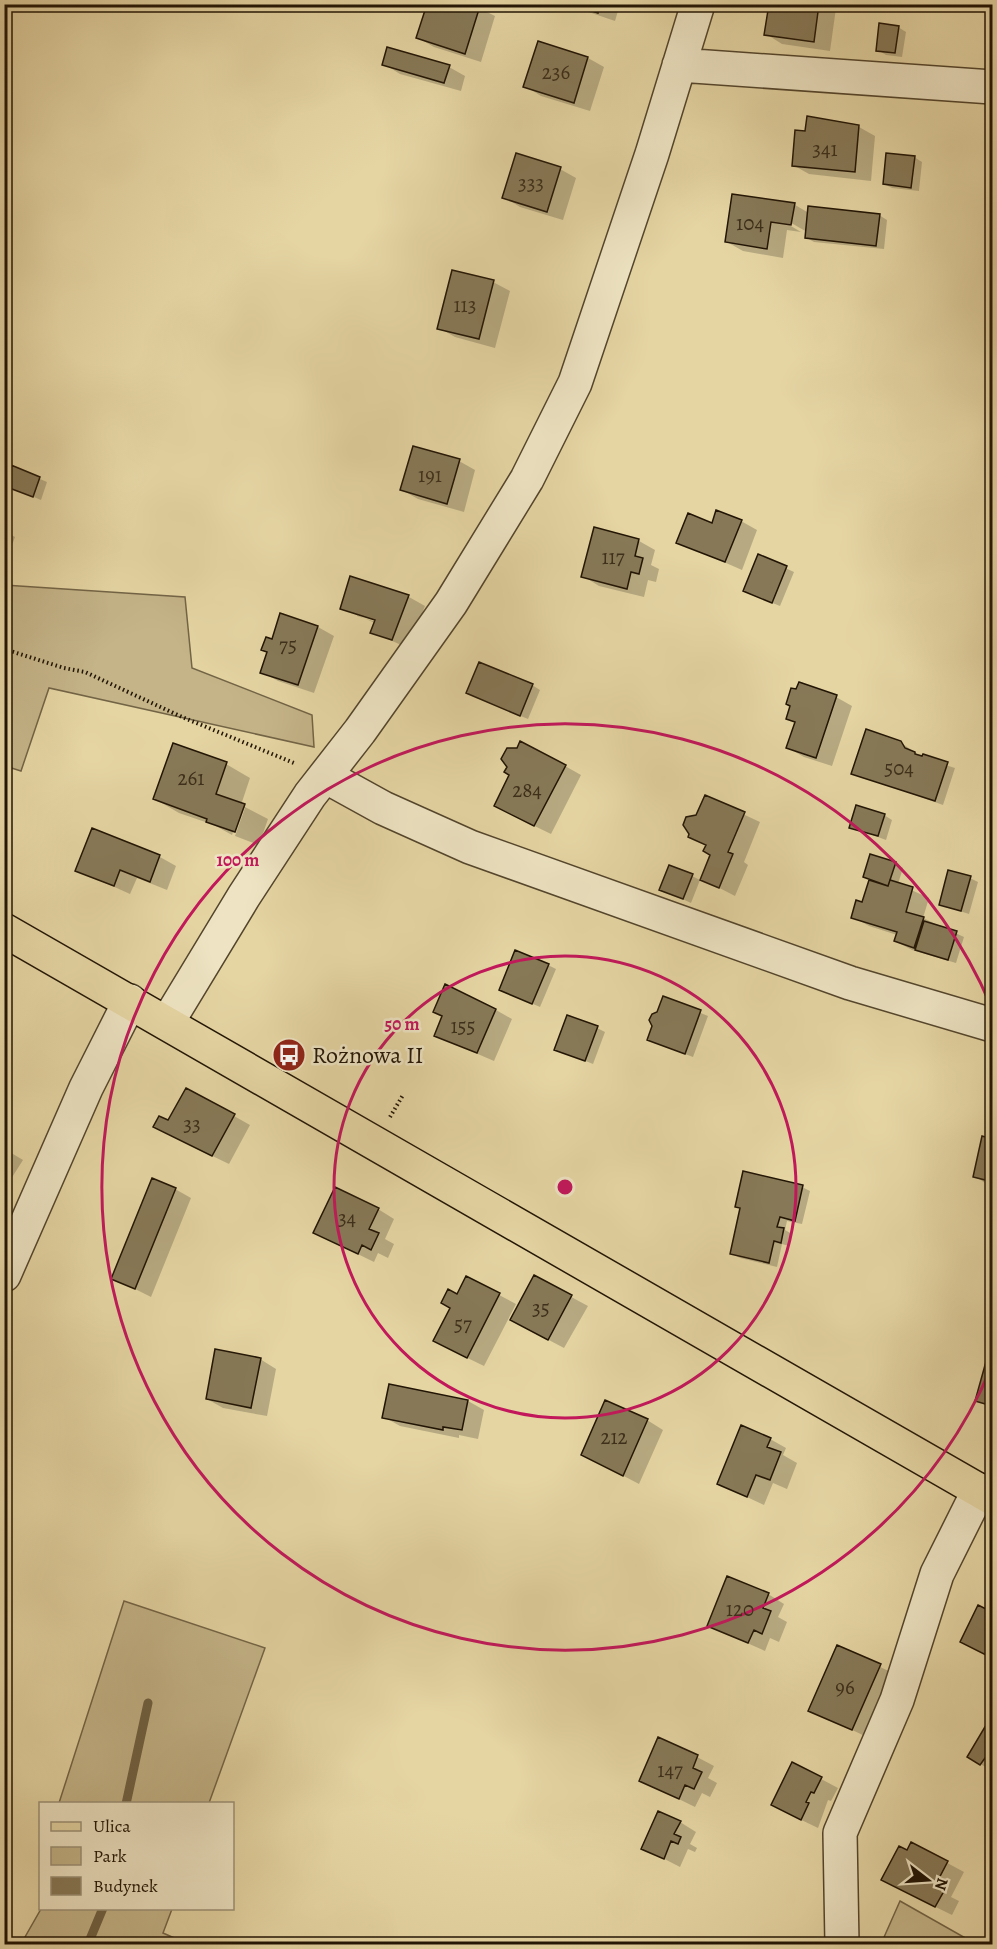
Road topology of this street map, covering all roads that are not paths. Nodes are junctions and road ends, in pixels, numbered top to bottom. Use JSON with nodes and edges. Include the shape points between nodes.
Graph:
{"nodes":[{"id":1,"x":698,"y":4,"type":"edge"},
{"id":2,"x":679,"y":65,"type":"junction"},
{"id":3,"x":993,"y":87,"type":"edge"},
{"id":4,"x":325,"y":776,"type":"junction"},
{"id":5,"x":4,"y":930,"type":"edge"},
{"id":6,"x":130,"y":1001,"type":"junction"},
{"id":7,"x":167,"y":1023,"type":"junction"},
{"id":8,"x":993,"y":1025,"type":"edge"},
{"id":9,"x":4,"y":1275,"type":"edge"},
{"id":10,"x":986,"y":1494,"type":"edge"},
{"id":11,"x":842,"y":1944,"type":"edge"}],
"edges":[{"from":1,"to":2,"type":"street"},
{"from":2,"to":3,"type":"street"},
{"from":2,"to":4,"type":"street","via":[[575,382],[554,426],[527,479],[451,603]]},
{"from":4,"to":7,"type":"street","via":[[244,896]]},
{"from":4,"to":8,"type":"street","via":[[383,808],[470,847],[850,983]]},
{"from":5,"to":6,"type":"main road"},
{"from":6,"to":7,"type":"main road"},
{"from":6,"to":9,"type":"street","via":[[86,1088]]},
{"from":7,"to":10,"type":"main road"},
{"from":10,"to":11,"type":"street","via":[[968,1508],[937,1574],[897,1700],[840,1833]]}]}
